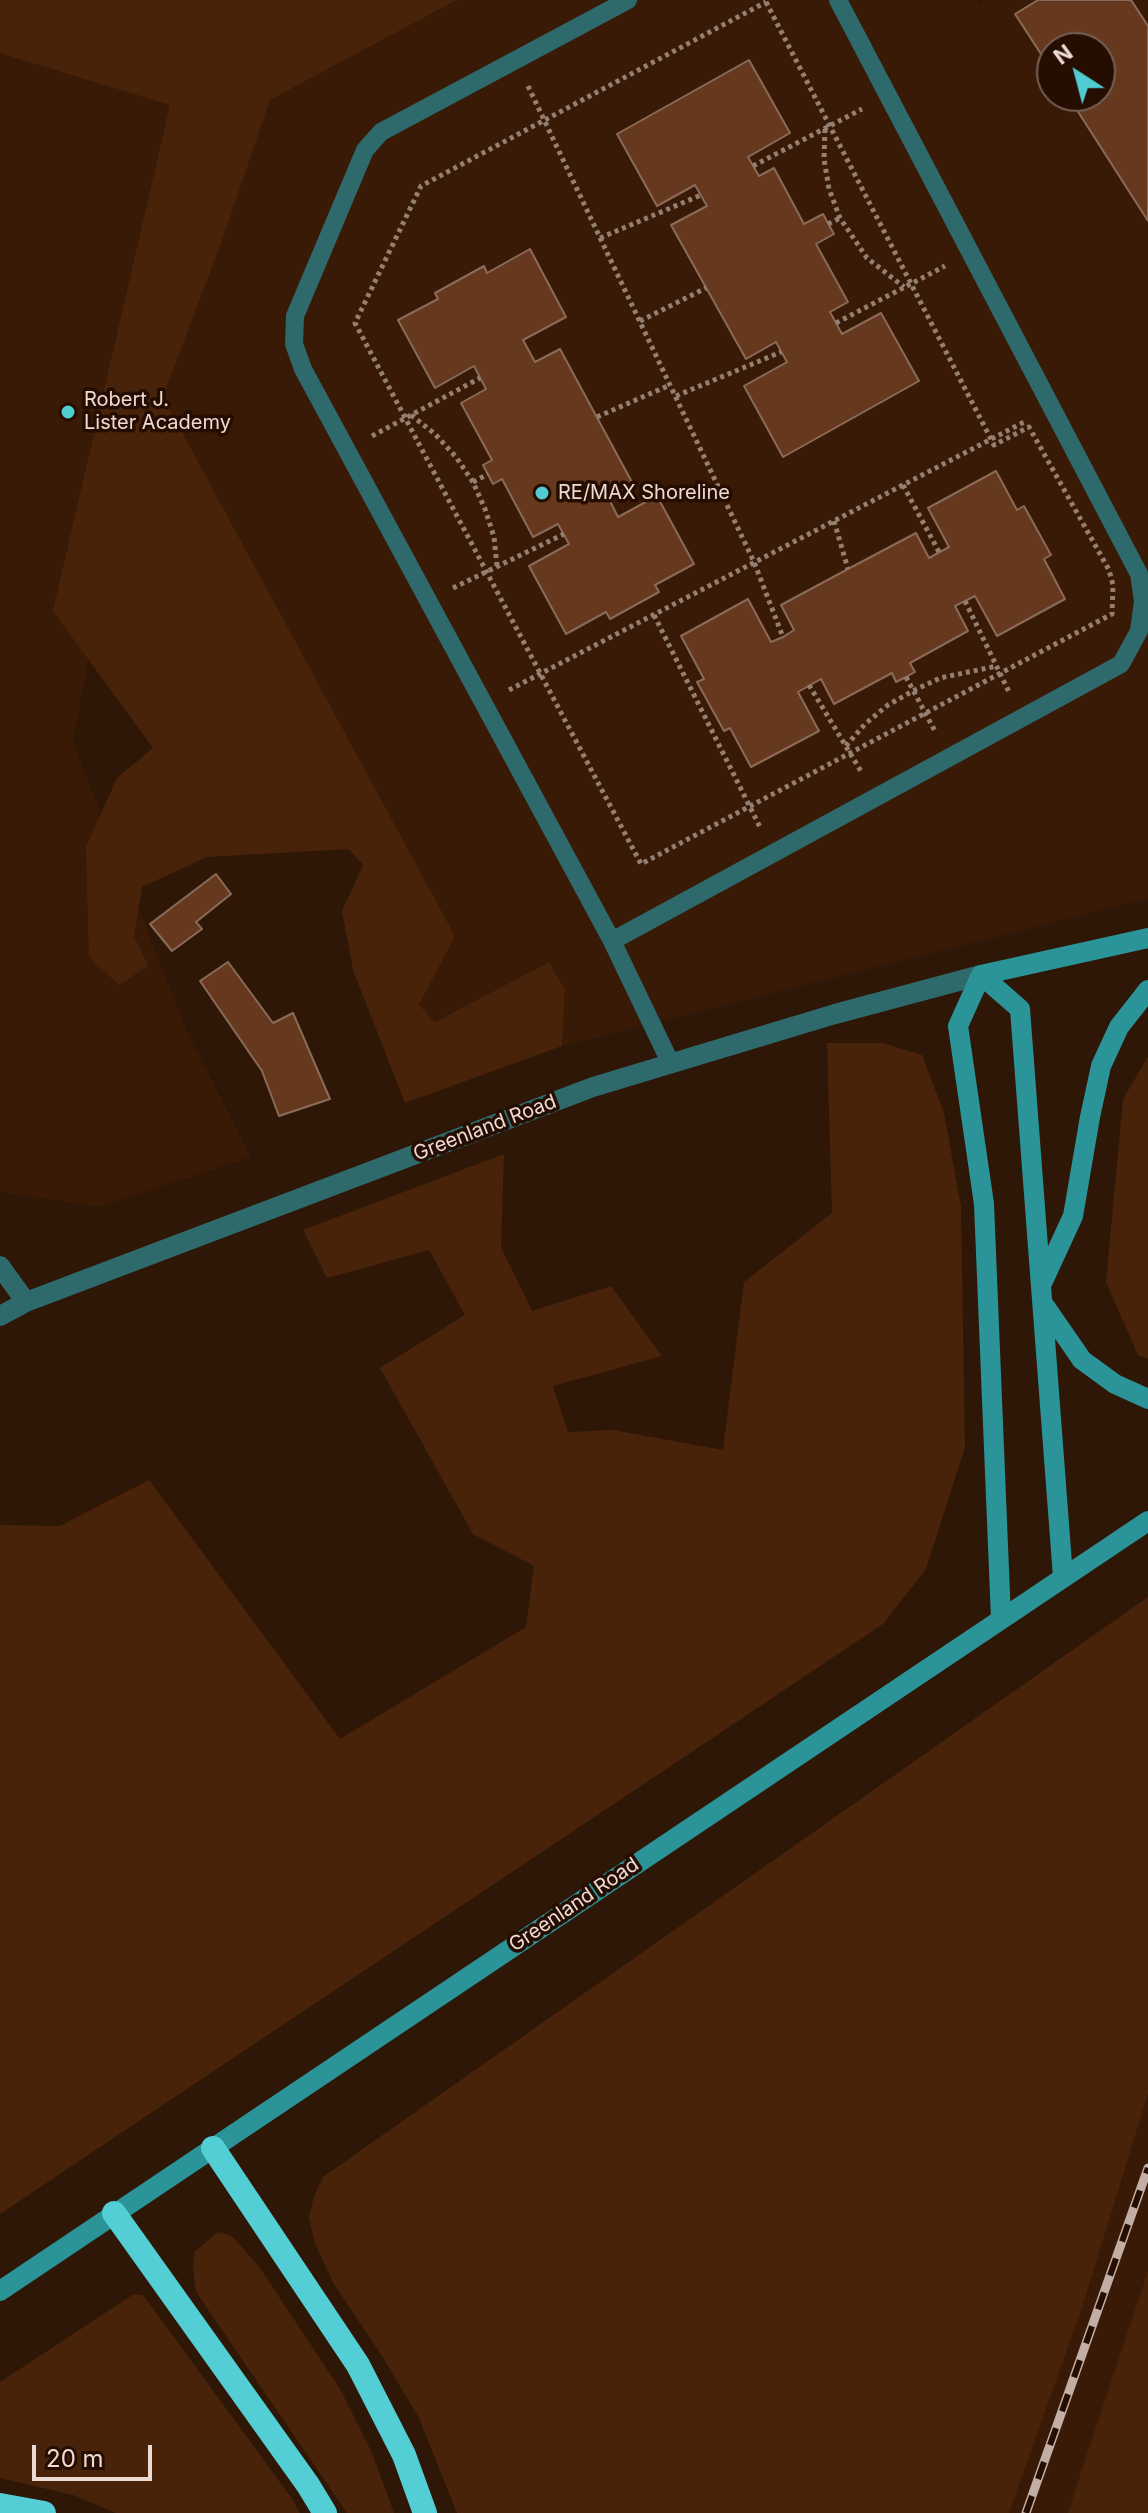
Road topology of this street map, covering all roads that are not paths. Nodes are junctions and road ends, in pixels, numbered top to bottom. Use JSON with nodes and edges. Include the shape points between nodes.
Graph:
{"nodes":[{"id":1,"x":628,"y":0,"type":"edge"},
{"id":2,"x":838,"y":0,"type":"edge"},
{"id":3,"x":1148,"y":938,"type":"edge"},
{"id":4,"x":612,"y":941,"type":"junction"},
{"id":5,"x":981,"y":975,"type":"junction"},
{"id":6,"x":1148,"y":990,"type":"edge"},
{"id":7,"x":670,"y":1062,"type":"junction"},
{"id":8,"x":0,"y":1266,"type":"edge"},
{"id":9,"x":1043,"y":1294,"type":"junction"},
{"id":10,"x":26,"y":1302,"type":"junction"},
{"id":11,"x":0,"y":1316,"type":"edge"},
{"id":12,"x":1148,"y":1399,"type":"edge"},
{"id":13,"x":1148,"y":1521,"type":"edge"},
{"id":14,"x":1063,"y":1577,"type":"junction"},
{"id":15,"x":1001,"y":1619,"type":"junction"},
{"id":16,"x":213,"y":2148,"type":"junction"},
{"id":17,"x":114,"y":2213,"type":"junction"},
{"id":18,"x":0,"y":2291,"type":"edge"},
{"id":19,"x":0,"y":2505,"type":"edge"},
{"id":20,"x":44,"y":2513,"type":"edge"},
{"id":21,"x":325,"y":2513,"type":"edge"},
{"id":22,"x":425,"y":2513,"type":"edge"}],
"edges":[{"from":1,"to":4,"type":"lane","via":[[381,132],[365,150],[295,316],[294,344]]},
{"from":2,"to":4,"type":"lane","via":[[1139,574],[1139,631],[1121,664]]},
{"from":3,"to":5,"type":"street"},
{"from":4,"to":7,"type":"lane"},
{"from":5,"to":7,"type":"street","name":"Greenland Road"},
{"from":5,"to":9,"type":"street","via":[[1020,1009]]},
{"from":5,"to":15,"type":"street","via":[[958,1026],[984,1204]]},
{"from":6,"to":9,"type":"street","via":[[1119,1027],[1101,1066],[1073,1216]]},
{"from":7,"to":10,"type":"street","name":"Greenland Road"},
{"from":8,"to":10,"type":"street"},
{"from":9,"to":12,"type":"street","via":[[1082,1360]]},
{"from":9,"to":14,"type":"street"},
{"from":10,"to":11,"type":"street","name":"Greenland Road"},
{"from":13,"to":14,"type":"street","name":"Greenland Road"},
{"from":14,"to":15,"type":"street","name":"Greenland Road"},
{"from":15,"to":16,"type":"street","name":"Greenland Road"},
{"from":16,"to":17,"type":"street","name":"Greenland Road"},
{"from":16,"to":22,"type":"highway","via":[[358,2365],[404,2455]]},
{"from":17,"to":18,"type":"street","name":"Greenland Road"},
{"from":17,"to":21,"type":"highway"},
{"from":19,"to":20,"type":"highway"}]}
